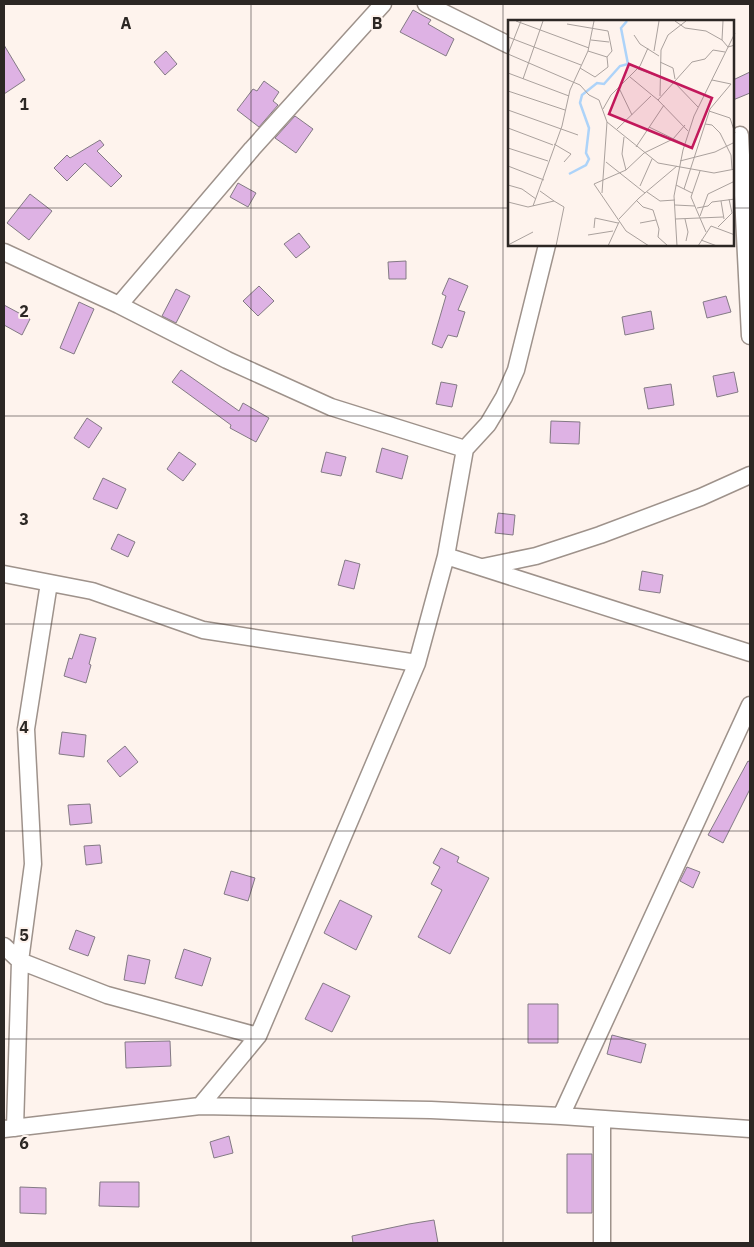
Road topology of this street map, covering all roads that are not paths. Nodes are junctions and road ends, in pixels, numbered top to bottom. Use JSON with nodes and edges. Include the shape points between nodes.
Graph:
{"nodes":[{"id":1,"x":383,"y":4,"type":"edge"},
{"id":2,"x":426,"y":4,"type":"edge"},
{"id":3,"x":508,"y":45,"type":"edge"},
{"id":4,"x":741,"y":135,"type":"edge"},
{"id":5,"x":547,"y":246,"type":"edge"},
{"id":6,"x":4,"y":252,"type":"edge"},
{"id":7,"x":119,"y":305,"type":"junction"},
{"id":8,"x":750,"y":336,"type":"edge"},
{"id":9,"x":465,"y":449,"type":"junction"},
{"id":10,"x":750,"y":475,"type":"edge"},
{"id":11,"x":446,"y":556,"type":"junction"},
{"id":12,"x":481,"y":567,"type":"junction"},
{"id":13,"x":4,"y":574,"type":"edge"},
{"id":14,"x":49,"y":583,"type":"junction"},
{"id":15,"x":750,"y":653,"type":"edge"},
{"id":16,"x":417,"y":663,"type":"junction"},
{"id":17,"x":750,"y":705,"type":"edge"},
{"id":18,"x":4,"y":946,"type":"edge"},
{"id":19,"x":20,"y":961,"type":"junction"},
{"id":20,"x":258,"y":1036,"type":"junction"},
{"id":21,"x":200,"y":1106,"type":"junction"},
{"id":22,"x":560,"y":1116,"type":"junction"},
{"id":23,"x":602,"y":1119,"type":"junction"},
{"id":24,"x":10,"y":1129,"type":"edge"},
{"id":25,"x":750,"y":1129,"type":"edge"},
{"id":26,"x":602,"y":1243,"type":"edge"}],
"edges":[{"from":1,"to":7,"type":"street","via":[[252,149]]},
{"from":2,"to":3,"type":"street"},
{"from":4,"to":8,"type":"street"},
{"from":5,"to":9,"type":"street","via":[[516,370],[488,424]]},
{"from":6,"to":7,"type":"street"},
{"from":7,"to":9,"type":"street","via":[[227,360],[331,407]]},
{"from":9,"to":11,"type":"street"},
{"from":10,"to":12,"type":"street","via":[[701,498],[600,535],[536,556]]},
{"from":11,"to":12,"type":"street"},
{"from":11,"to":16,"type":"street"},
{"from":12,"to":15,"type":"street"},
{"from":13,"to":14,"type":"street"},
{"from":14,"to":16,"type":"street","via":[[92,591],[203,630]]},
{"from":14,"to":19,"type":"street","via":[[26,729],[32,864]]},
{"from":16,"to":20,"type":"street"},
{"from":17,"to":22,"type":"street"},
{"from":18,"to":19,"type":"street"},
{"from":19,"to":20,"type":"street","via":[[107,994]]},
{"from":19,"to":24,"type":"street"},
{"from":20,"to":21,"type":"street"},
{"from":21,"to":22,"type":"street"},
{"from":21,"to":24,"type":"street"},
{"from":22,"to":23,"type":"street"},
{"from":23,"to":25,"type":"street"},
{"from":23,"to":26,"type":"street"}]}
